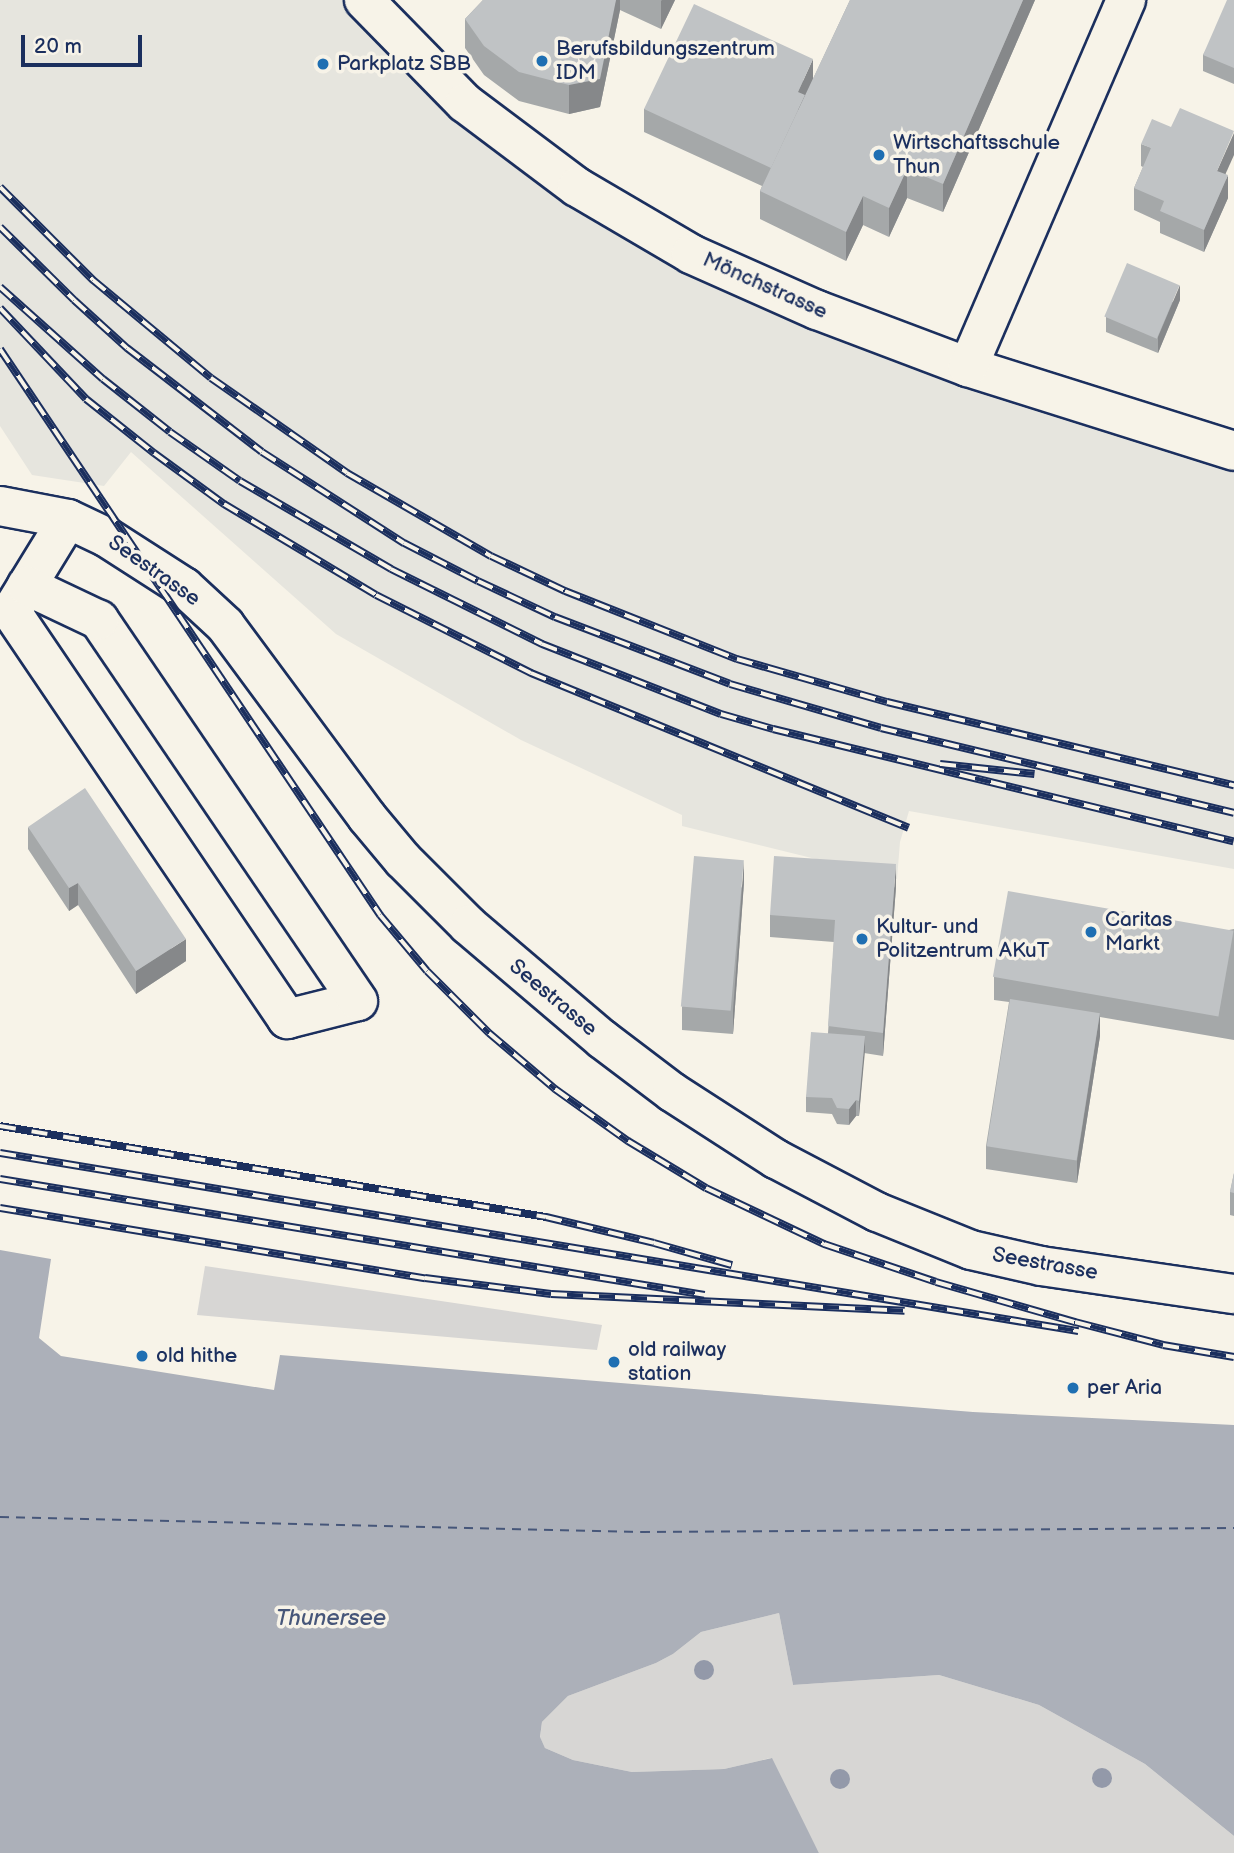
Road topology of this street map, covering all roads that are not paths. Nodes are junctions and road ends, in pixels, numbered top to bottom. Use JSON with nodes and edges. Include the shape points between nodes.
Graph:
{"nodes":[{"id":1,"x":364,"y":0,"type":"edge"},
{"id":2,"x":1126,"y":0,"type":"edge"},
{"id":3,"x":968,"y":366,"type":"junction"},
{"id":4,"x":1234,"y":451,"type":"edge"},
{"id":5,"x":0,"y":506,"type":"edge"},
{"id":6,"x":68,"y":519,"type":"junction"},
{"id":7,"x":13,"y":609,"type":"edge"},
{"id":8,"x":1234,"y":1294,"type":"edge"}],
"edges":[{"from":1,"to":3,"type":"street","name":"Mönchstrasse","via":[[465,103],[577,187],[630,220],[754,284]]},
{"from":2,"to":3,"type":"street"},
{"from":3,"to":4,"type":"street","name":"Mönchstrasse"},
{"from":5,"to":6,"type":"street","name":"Seestrasse"},
{"from":6,"to":7,"type":"street"},
{"from":6,"to":8,"type":"street","name":"Seestrasse","via":[[155,566],[225,625],[329,769],[403,860],[533,982],[672,1092],[818,1182],[917,1231],[1041,1266]]},
{"from":7,"to":7,"type":"street","via":[[287,1019],[358,1001],[99,620]]}]}
